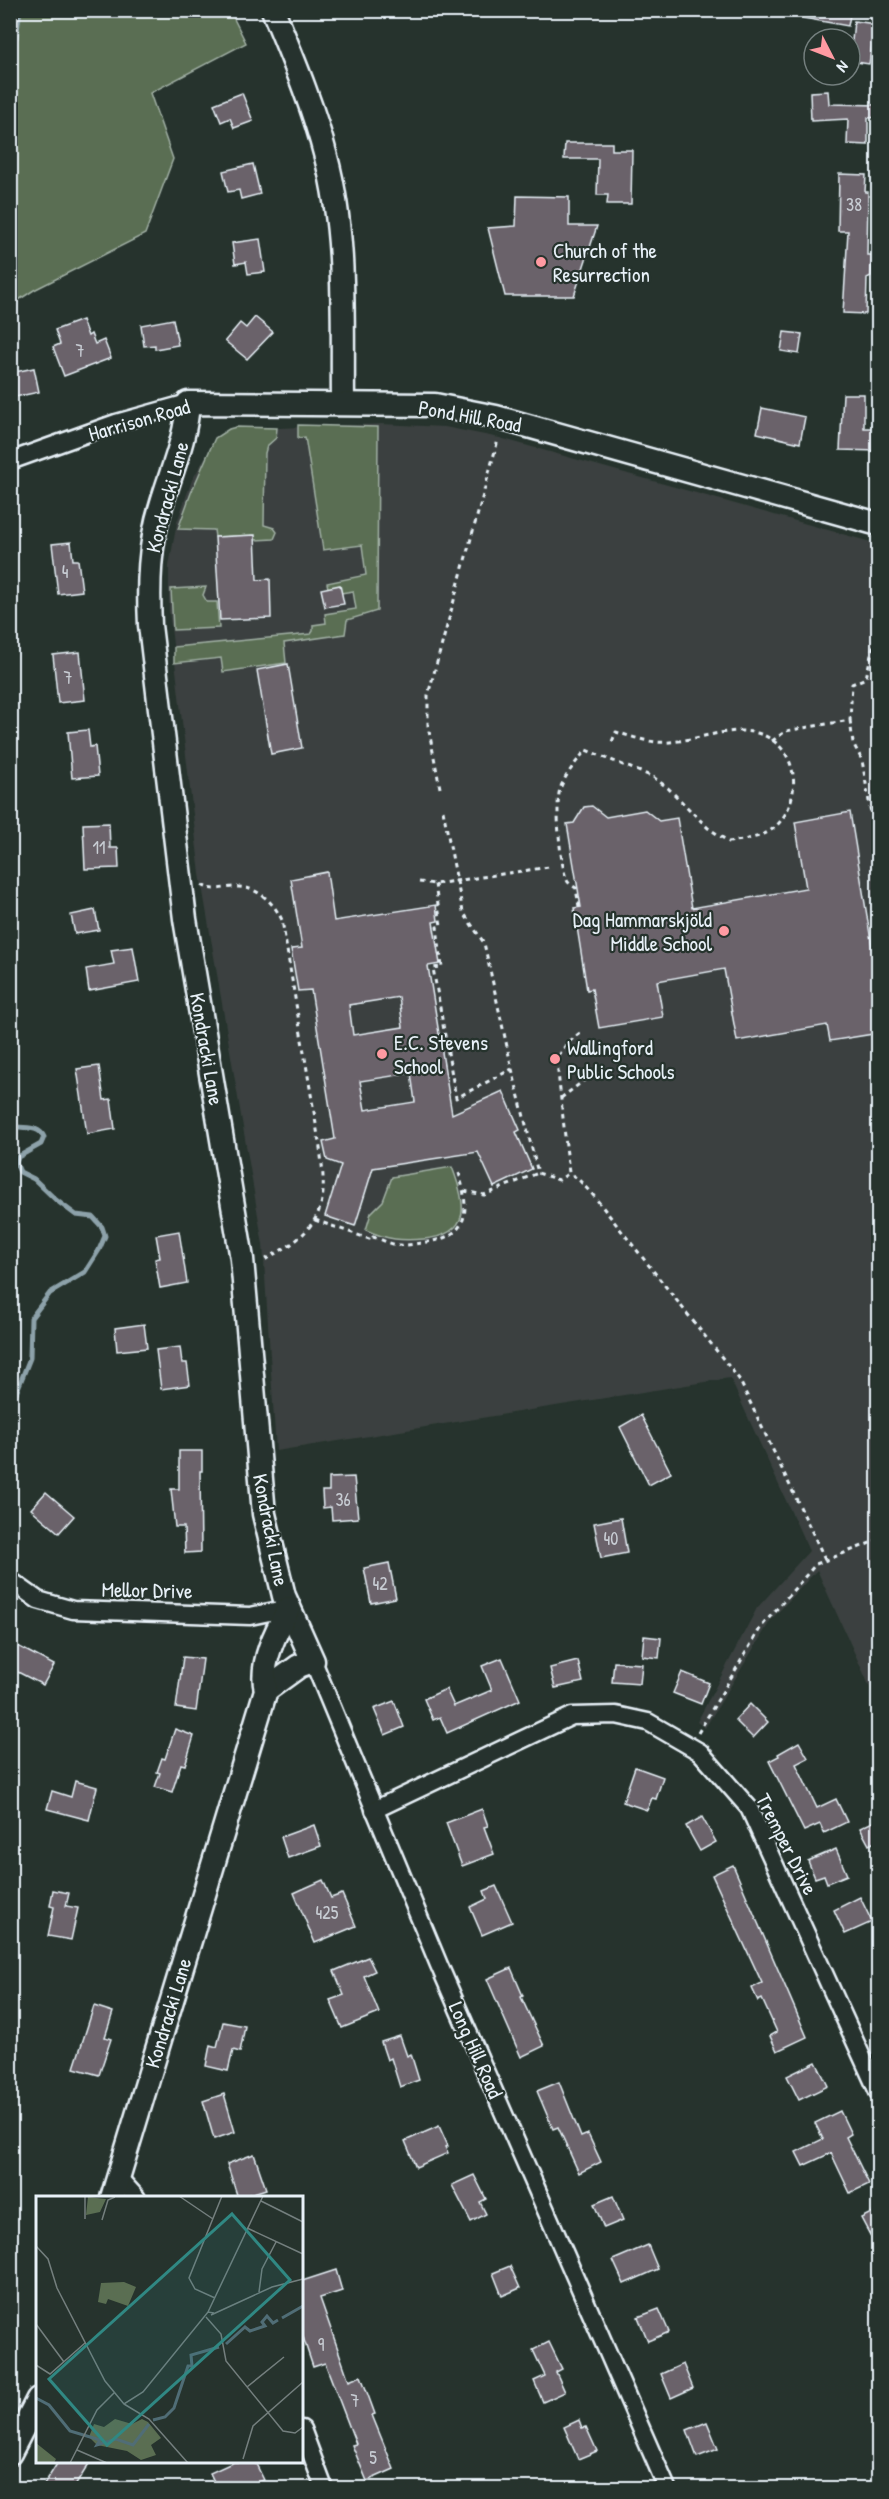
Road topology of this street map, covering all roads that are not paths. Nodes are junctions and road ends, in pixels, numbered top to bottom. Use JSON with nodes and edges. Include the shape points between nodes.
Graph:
{"nodes":[{"id":1,"x":273,"y":10,"type":"edge"},
{"id":2,"x":188,"y":403,"type":"junction"},
{"id":3,"x":343,"y":403,"type":"junction"},
{"id":4,"x":10,"y":461,"type":"edge"},
{"id":5,"x":879,"y":524,"type":"edge"},
{"id":6,"x":10,"y":1580,"type":"edge"},
{"id":7,"x":289,"y":1608,"type":"junction"},
{"id":8,"x":313,"y":1660,"type":"junction"},
{"id":9,"x":266,"y":1690,"type":"junction"},
{"id":10,"x":374,"y":1810,"type":"junction"},
{"id":11,"x":879,"y":2092,"type":"edge"},
{"id":12,"x":115,"y":2187,"type":"edge"},
{"id":13,"x":133,"y":2196,"type":"edge"},
{"id":14,"x":36,"y":2403,"type":"edge"},
{"id":15,"x":303,"y":2432,"type":"edge"},
{"id":16,"x":10,"y":2453,"type":"edge"},
{"id":17,"x":324,"y":2488,"type":"edge"},
{"id":18,"x":667,"y":2488,"type":"edge"}],
"edges":[{"from":1,"to":3,"type":"main road","via":[[307,93],[329,169],[342,286]]},
{"from":2,"to":3,"type":"main road","name":"Harrison Road"},
{"from":2,"to":4,"type":"street","name":"Harrison Road","via":[[116,423]]},
{"from":2,"to":7,"type":"main road","name":"Kondracki Lane","via":[[183,439],[152,541],[148,577],[150,625],[185,919],[242,1258],[264,1514]]},
{"from":3,"to":5,"type":"main road","name":"Pond Hill Road","via":[[435,405],[496,417]]},
{"from":6,"to":7,"type":"street","name":"Mellor Drive","via":[[38,1600],[73,1610],[250,1616]]},
{"from":7,"to":8,"type":"main road","name":"Long Hill Road"},
{"from":7,"to":9,"type":"main road","name":"Kondracki Lane","via":[[273,1640],[265,1675]]},
{"from":8,"to":9,"type":"main road"},
{"from":8,"to":10,"type":"street","name":"Long Hill Road"},
{"from":9,"to":12,"type":"main road","name":"Kondracki Lane"},
{"from":10,"to":11,"type":"street","name":"Tremper Drive","via":[[572,1716],[616,1715],[648,1722],[690,1745],[749,1808]]},
{"from":10,"to":18,"type":"street","name":"Long Hill Road"},
{"from":12,"to":13,"type":"street"},
{"from":14,"to":16,"type":"main road"},
{"from":15,"to":17,"type":"street"}]}
